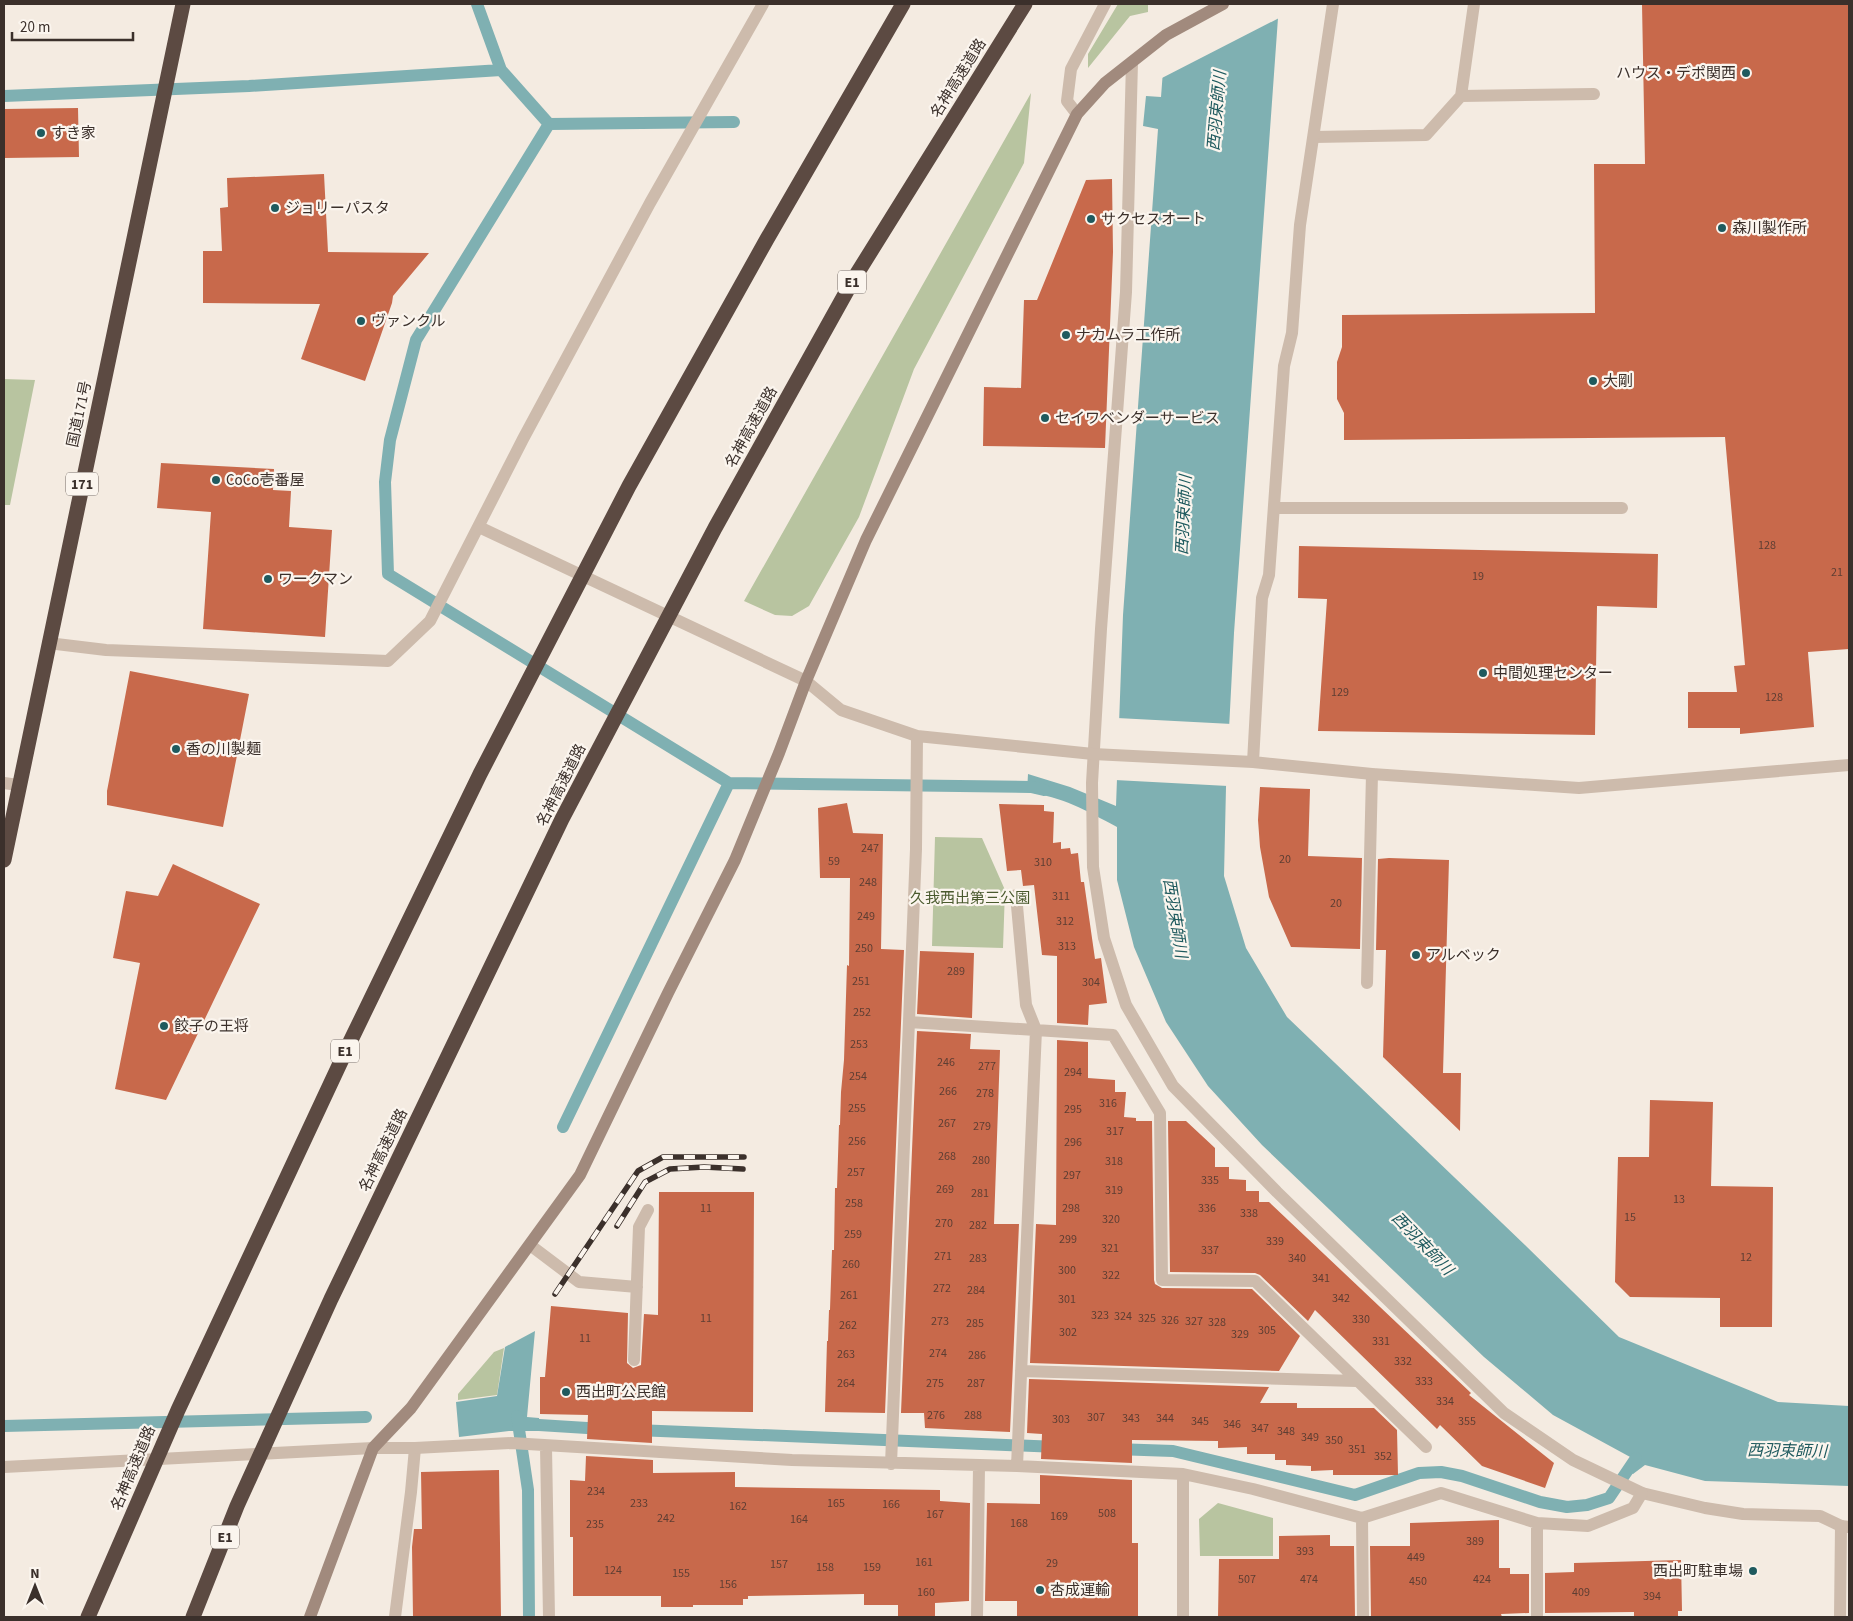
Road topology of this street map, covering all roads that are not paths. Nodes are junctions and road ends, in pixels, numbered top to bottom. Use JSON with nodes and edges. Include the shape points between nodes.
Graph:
{"nodes":[{"id":1,"x":183,"y":4,"type":"edge"},
{"id":2,"x":763,"y":4,"type":"edge"},
{"id":3,"x":903,"y":4,"type":"edge"},
{"id":4,"x":1025,"y":4,"type":"edge"},
{"id":5,"x":1105,"y":4,"type":"edge"},
{"id":6,"x":1223,"y":4,"type":"edge"},
{"id":7,"x":1333,"y":4,"type":"edge"},
{"id":8,"x":1474,"y":4,"type":"edge"},
{"id":9,"x":1132,"y":62,"type":"junction"},
{"id":10,"x":1594,"y":94,"type":"dead end"},
{"id":11,"x":1461,"y":96,"type":"junction"},
{"id":12,"x":1077,"y":114,"type":"junction"},
{"id":13,"x":1314,"y":136,"type":"junction"},
{"id":14,"x":1274,"y":508,"type":"junction"},
{"id":15,"x":1622,"y":508,"type":"dead end"},
{"id":16,"x":479,"y":527,"type":"junction"},
{"id":17,"x":48,"y":643,"type":"junction"},
{"id":18,"x":806,"y":681,"type":"junction"},
{"id":19,"x":917,"y":736,"type":"junction"},
{"id":20,"x":1093,"y":754,"type":"junction"},
{"id":21,"x":1253,"y":762,"type":"junction"},
{"id":22,"x":1849,"y":765,"type":"edge"},
{"id":23,"x":1372,"y":774,"type":"junction"},
{"id":24,"x":11,"y":784,"type":"edge"},
{"id":25,"x":4,"y":860,"type":"edge"},
{"id":26,"x":1016,"y":895,"type":"dead end"},
{"id":27,"x":1367,"y":983,"type":"dead end"},
{"id":28,"x":909,"y":1022,"type":"junction"},
{"id":29,"x":1036,"y":1030,"type":"junction"},
{"id":30,"x":648,"y":1210,"type":"dead end"},
{"id":31,"x":530,"y":1245,"type":"junction"},
{"id":32,"x":637,"y":1287,"type":"junction"},
{"id":33,"x":634,"y":1360,"type":"dead end"},
{"id":34,"x":1021,"y":1371,"type":"junction"},
{"id":35,"x":1356,"y":1381,"type":"junction"},
{"id":36,"x":542,"y":1446,"type":"junction"},
{"id":37,"x":1426,"y":1447,"type":"dead end"},
{"id":38,"x":373,"y":1448,"type":"junction"},
{"id":39,"x":415,"y":1448,"type":"junction"},
{"id":40,"x":891,"y":1464,"type":"junction"},
{"id":41,"x":980,"y":1466,"type":"junction"},
{"id":42,"x":1017,"y":1466,"type":"junction"},
{"id":43,"x":4,"y":1467,"type":"edge"},
{"id":44,"x":1183,"y":1474,"type":"junction"},
{"id":45,"x":1642,"y":1493,"type":"junction"},
{"id":46,"x":1362,"y":1518,"type":"junction"},
{"id":47,"x":1537,"y":1523,"type":"junction"},
{"id":48,"x":1845,"y":1526,"type":"edge"},
{"id":49,"x":88,"y":1617,"type":"edge"},
{"id":50,"x":194,"y":1617,"type":"edge"},
{"id":51,"x":310,"y":1617,"type":"edge"},
{"id":52,"x":395,"y":1617,"type":"edge"},
{"id":53,"x":549,"y":1617,"type":"edge"},
{"id":54,"x":977,"y":1617,"type":"edge"},
{"id":55,"x":1182,"y":1617,"type":"edge"},
{"id":56,"x":1363,"y":1617,"type":"edge"},
{"id":57,"x":1537,"y":1617,"type":"edge"},
{"id":58,"x":1840,"y":1617,"type":"edge"}],
"edges":[{"from":1,"to":17,"type":"highway","name":"国道171号","number":"171"},
{"from":2,"to":16,"type":"street","via":[[684,141],[522,439]]},
{"from":3,"to":49,"type":"highway","name":"名神高速道路","number":"E1","via":[[629,486],[480,774],[178,1410]]},
{"from":4,"to":50,"type":"highway","name":"名神高速道路","number":"E1","via":[[853,280],[693,569],[558,828],[331,1299],[237,1506]]},
{"from":5,"to":12,"type":"street","via":[[1071,69],[1067,101]]},
{"from":6,"to":9,"type":"street","via":[[1166,35]]},
{"from":7,"to":13,"type":"street"},
{"from":8,"to":11,"type":"street"},
{"from":9,"to":12,"type":"street","via":[[1104,83]]},
{"from":9,"to":20,"type":"street","via":[[1126,292]]},
{"from":10,"to":11,"type":"street"},
{"from":11,"to":13,"type":"street","via":[[1426,135]]},
{"from":12,"to":18,"type":"street","via":[[866,540]]},
{"from":13,"to":14,"type":"street","via":[[1300,225],[1292,333],[1284,366]]},
{"from":14,"to":15,"type":"street"},
{"from":14,"to":21,"type":"street","via":[[1268,575],[1262,598]]},
{"from":16,"to":17,"type":"street","via":[[430,621],[388,661],[106,650]]},
{"from":16,"to":18,"type":"street"},
{"from":17,"to":24,"type":"highway","name":"国道171号","number":"171"},
{"from":18,"to":19,"type":"street","via":[[841,710]]},
{"from":18,"to":31,"type":"street","via":[[735,860],[580,1175]]},
{"from":19,"to":20,"type":"street"},
{"from":19,"to":28,"type":"street"},
{"from":20,"to":21,"type":"street"},
{"from":20,"to":45,"type":"street","via":[[1093,867],[1104,938],[1126,1005],[1174,1086],[1277,1192],[1504,1413],[1573,1460]]},
{"from":21,"to":23,"type":"street"},
{"from":22,"to":23,"type":"street","via":[[1579,788]]},
{"from":23,"to":27,"type":"street"},
{"from":24,"to":25,"type":"highway","name":"国道171号","number":"171"},
{"from":26,"to":29,"type":"street","via":[[1026,1005]]},
{"from":28,"to":29,"type":"street"},
{"from":28,"to":40,"type":"street"},
{"from":29,"to":34,"type":"street"},
{"from":29,"to":35,"type":"street","via":[[1113,1035],[1160,1113],[1162,1280],[1255,1281]]},
{"from":30,"to":32,"type":"street","via":[[639,1227]]},
{"from":31,"to":32,"type":"street","via":[[579,1282]]},
{"from":31,"to":38,"type":"street","via":[[411,1408]]},
{"from":32,"to":33,"type":"street"},
{"from":34,"to":35,"type":"street"},
{"from":34,"to":42,"type":"street"},
{"from":35,"to":37,"type":"street"},
{"from":36,"to":39,"type":"street","via":[[511,1443]]},
{"from":36,"to":40,"type":"street"},
{"from":36,"to":53,"type":"street"},
{"from":38,"to":39,"type":"street"},
{"from":38,"to":43,"type":"street"},
{"from":38,"to":51,"type":"street"},
{"from":39,"to":52,"type":"street"},
{"from":40,"to":41,"type":"street"},
{"from":41,"to":42,"type":"street"},
{"from":41,"to":54,"type":"street"},
{"from":42,"to":44,"type":"street"},
{"from":44,"to":46,"type":"street"},
{"from":44,"to":55,"type":"street"},
{"from":45,"to":47,"type":"street","via":[[1633,1508],[1588,1526]]},
{"from":45,"to":48,"type":"street","via":[[1743,1514],[1820,1516]]},
{"from":46,"to":47,"type":"street","via":[[1441,1493]]},
{"from":46,"to":56,"type":"street"},
{"from":47,"to":57,"type":"street"},
{"from":48,"to":58,"type":"street"}]}
